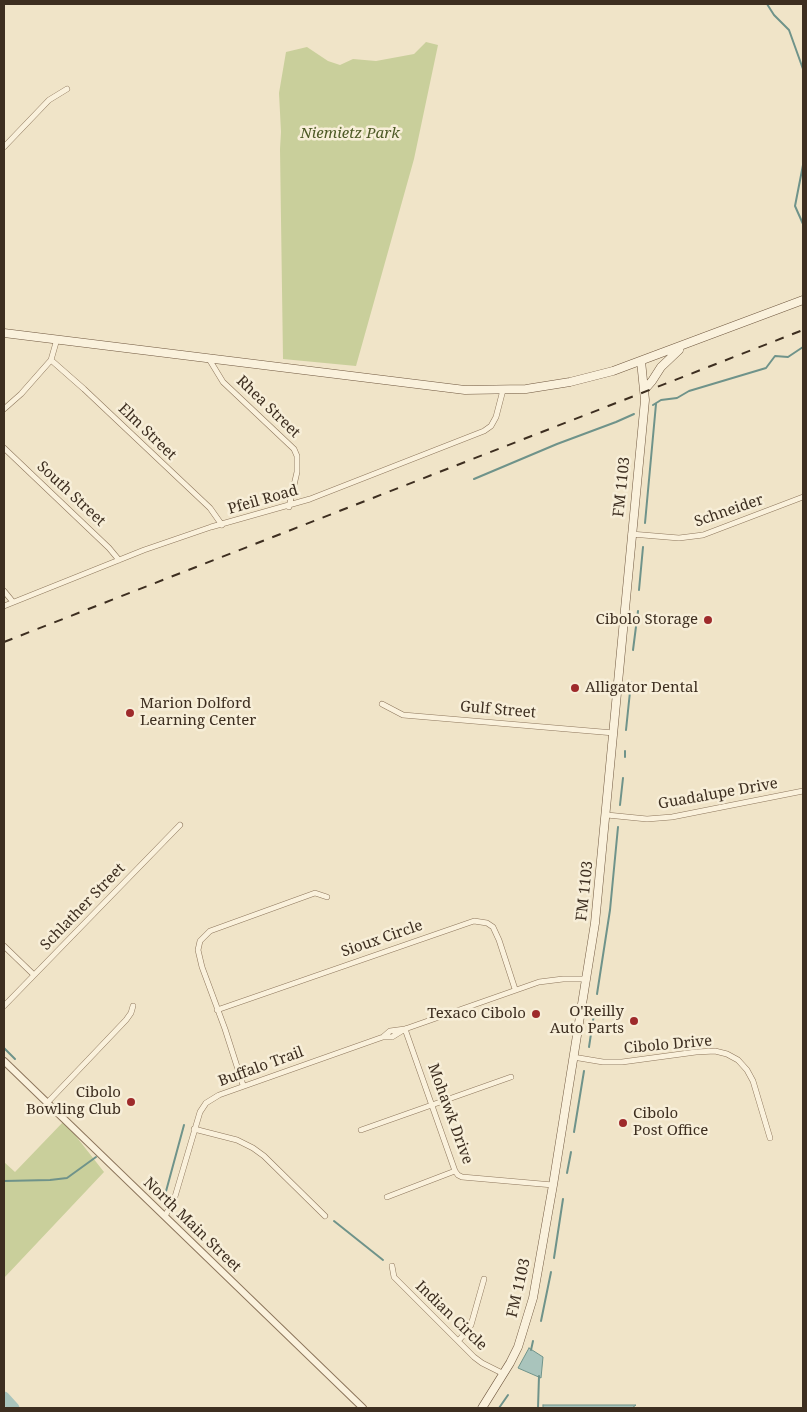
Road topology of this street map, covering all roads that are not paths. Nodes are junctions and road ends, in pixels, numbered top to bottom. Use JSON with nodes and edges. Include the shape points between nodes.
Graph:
{"nodes":[{"id":1,"x":67,"y":89,"type":"dead end"},
{"id":2,"x":4,"y":147,"type":"edge"},
{"id":3,"x":803,"y":300,"type":"edge"},
{"id":4,"x":4,"y":333,"type":"edge"},
{"id":5,"x":57,"y":339,"type":"junction"},
{"id":6,"x":687,"y":344,"type":"junction"},
{"id":7,"x":209,"y":358,"type":"junction"},
{"id":8,"x":50,"y":360,"type":"junction"},
{"id":9,"x":641,"y":361,"type":"junction"},
{"id":10,"x":644,"y":389,"type":"junction"},
{"id":11,"x":503,"y":390,"type":"junction"},
{"id":12,"x":4,"y":409,"type":"edge"},
{"id":13,"x":5,"y":451,"type":"edge"},
{"id":14,"x":803,"y":497,"type":"edge"},
{"id":15,"x":289,"y":507,"type":"junction"},
{"id":16,"x":222,"y":525,"type":"junction"},
{"id":17,"x":632,"y":534,"type":"junction"},
{"id":18,"x":119,"y":560,"type":"junction"},
{"id":19,"x":4,"y":591,"type":"edge"},
{"id":20,"x":12,"y":602,"type":"junction"},
{"id":21,"x":4,"y":606,"type":"edge"},
{"id":22,"x":382,"y":704,"type":"dead end"},
{"id":23,"x":614,"y":733,"type":"junction"},
{"id":24,"x":803,"y":791,"type":"edge"},
{"id":25,"x":606,"y":815,"type":"junction"},
{"id":26,"x":180,"y":825,"type":"dead end"},
{"id":27,"x":326,"y":897,"type":"dead end"},
{"id":28,"x":4,"y":946,"type":"edge"},
{"id":29,"x":34,"y":975,"type":"junction"},
{"id":30,"x":586,"y":979,"type":"junction"},
{"id":31,"x":515,"y":990,"type":"junction"},
{"id":32,"x":4,"y":1006,"type":"edge"},
{"id":33,"x":133,"y":1006,"type":"dead end"},
{"id":34,"x":217,"y":1010,"type":"junction"},
{"id":35,"x":405,"y":1029,"type":"junction"},
{"id":36,"x":573,"y":1057,"type":"junction"},
{"id":37,"x":4,"y":1061,"type":"edge"},
{"id":38,"x":511,"y":1078,"type":"dead end"},
{"id":39,"x":243,"y":1085,"type":"junction"},
{"id":40,"x":47,"y":1102,"type":"junction"},
{"id":41,"x":432,"y":1104,"type":"junction"},
{"id":42,"x":194,"y":1129,"type":"junction"},
{"id":43,"x":361,"y":1130,"type":"dead end"},
{"id":44,"x":770,"y":1138,"type":"dead end"},
{"id":45,"x":455,"y":1171,"type":"junction"},
{"id":46,"x":553,"y":1185,"type":"junction"},
{"id":47,"x":387,"y":1197,"type":"dead end"},
{"id":48,"x":165,"y":1216,"type":"junction"},
{"id":49,"x":325,"y":1216,"type":"dead end"},
{"id":50,"x":392,"y":1266,"type":"dead end"},
{"id":51,"x":484,"y":1278,"type":"dead end"},
{"id":52,"x":459,"y":1340,"type":"junction"},
{"id":53,"x":504,"y":1374,"type":"junction"},
{"id":54,"x":363,"y":1408,"type":"edge"},
{"id":55,"x":482,"y":1408,"type":"edge"}],
"edges":[{"from":1,"to":2,"type":"street","via":[[50,100]]},
{"from":3,"to":6,"type":"main road"},
{"from":4,"to":5,"type":"main road"},
{"from":5,"to":7,"type":"main road"},
{"from":5,"to":8,"type":"street"},
{"from":6,"to":9,"type":"main road"},
{"from":6,"to":10,"type":"main road","via":[[671,356]]},
{"from":7,"to":11,"type":"main road","via":[[456,389]]},
{"from":7,"to":15,"type":"street","name":"Rhea Street","via":[[223,382],[294,449],[297,472]]},
{"from":8,"to":12,"type":"street"},
{"from":8,"to":16,"type":"street","name":"Elm Street","via":[[210,508]]},
{"from":9,"to":10,"type":"main road","name":"FM 1103","number":"FM 1103"},
{"from":9,"to":11,"type":"main road","via":[[570,382]]},
{"from":10,"to":17,"type":"main road","name":"FM 1103","number":"FM 1103"},
{"from":11,"to":15,"type":"street","name":"Pfeil Road","via":[[496,417],[484,432]]},
{"from":13,"to":18,"type":"street","name":"South Street"},
{"from":14,"to":17,"type":"street","name":"Schneider","via":[[703,535],[680,538]]},
{"from":15,"to":16,"type":"street","name":"Pfeil Road"},
{"from":16,"to":18,"type":"street","name":"Pfeil Road"},
{"from":17,"to":23,"type":"main road","name":"FM 1103","number":"FM 1103"},
{"from":18,"to":20,"type":"street","name":"Pfeil Road"},
{"from":19,"to":20,"type":"street"},
{"from":20,"to":21,"type":"street","name":"Pfeil Road"},
{"from":22,"to":23,"type":"street","name":"Gulf Street","via":[[402,714]]},
{"from":23,"to":25,"type":"main road","name":"FM 1103","number":"FM 1103"},
{"from":24,"to":25,"type":"street","name":"Guadalupe Drive","via":[[672,817]]},
{"from":25,"to":30,"type":"main road","name":"FM 1103","number":"FM 1103","via":[[596,923]]},
{"from":26,"to":29,"type":"street","name":"Schlather Street"},
{"from":27,"to":34,"type":"street","via":[[315,893],[205,933],[198,945],[199,956]]},
{"from":28,"to":29,"type":"street"},
{"from":29,"to":32,"type":"street","name":"Schlather Street"},
{"from":30,"to":31,"type":"street","name":"Buffalo Trail","via":[[548,980]]},
{"from":30,"to":36,"type":"main road","name":"FM 1103","number":"FM 1103"},
{"from":31,"to":34,"type":"street","name":"Sioux Circle","via":[[493,928],[487,923],[474,921]]},
{"from":31,"to":35,"type":"street","name":"Buffalo Trail"},
{"from":33,"to":40,"type":"street","via":[[126,1020]]},
{"from":34,"to":39,"type":"street"},
{"from":35,"to":39,"type":"street","name":"Buffalo Trail"},
{"from":35,"to":41,"type":"street","name":"Mohawk Drive"},
{"from":36,"to":44,"type":"street","name":"Cibolo Drive","via":[[622,1062],[696,1052],[727,1054],[738,1060],[753,1081]]},
{"from":36,"to":46,"type":"main road","name":"FM 1103","number":"FM 1103"},
{"from":37,"to":40,"type":"street","name":"North Main Street"},
{"from":38,"to":41,"type":"street"},
{"from":39,"to":42,"type":"street","name":"Buffalo Trail","via":[[206,1104]]},
{"from":40,"to":48,"type":"street","name":"North Main Street"},
{"from":41,"to":43,"type":"street"},
{"from":41,"to":45,"type":"street","name":"Mohawk Drive"},
{"from":42,"to":48,"type":"street","name":"Buffalo Trail","via":[[174,1200]]},
{"from":42,"to":49,"type":"street","via":[[237,1140],[253,1148]]},
{"from":45,"to":46,"type":"street","name":"Mohawk Drive","via":[[462,1177]]},
{"from":45,"to":47,"type":"street"},
{"from":46,"to":53,"type":"main road","name":"FM 1103","number":"FM 1103","via":[[533,1298],[524,1332]]},
{"from":48,"to":54,"type":"street","name":"North Main Street"},
{"from":50,"to":52,"type":"street","name":"Indian Circle","via":[[394,1277]]},
{"from":51,"to":52,"type":"street","via":[[471,1325]]},
{"from":52,"to":53,"type":"street","name":"Indian Circle","via":[[482,1363]]},
{"from":53,"to":55,"type":"main road","name":"FM 1103","number":"FM 1103"}]}
